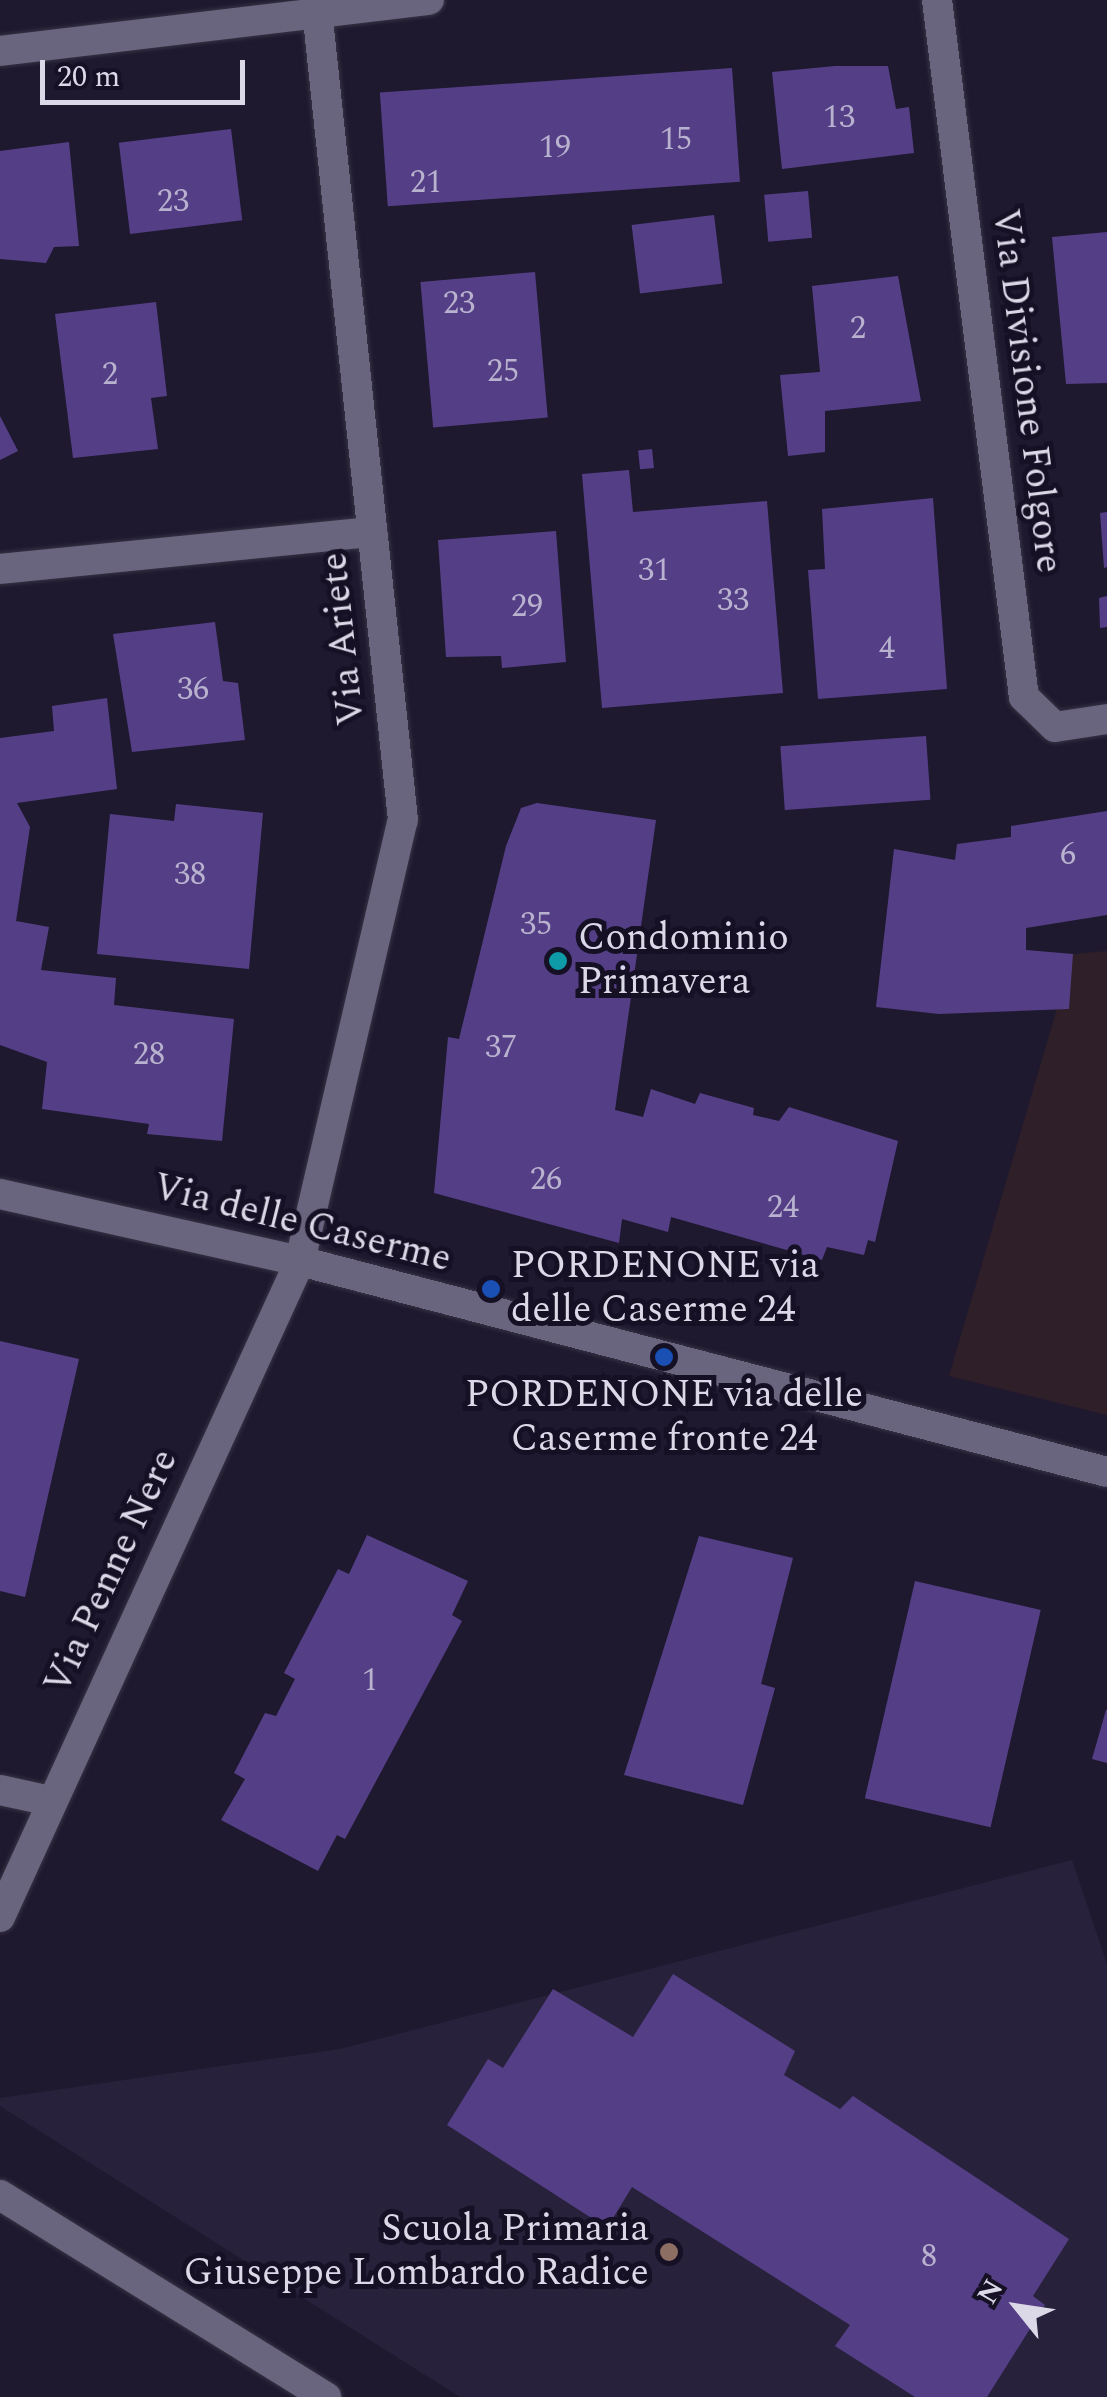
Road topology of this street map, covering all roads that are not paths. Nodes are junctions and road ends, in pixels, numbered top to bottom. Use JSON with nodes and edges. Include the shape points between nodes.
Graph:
{"nodes":[{"id":1,"x":429,"y":0,"type":"edge"},
{"id":2,"x":937,"y":0,"type":"edge"},
{"id":3,"x":317,"y":7,"type":"edge"},
{"id":4,"x":0,"y":52,"type":"edge"},
{"id":5,"x":372,"y":532,"type":"junction"},
{"id":6,"x":0,"y":570,"type":"edge"},
{"id":7,"x":1107,"y":719,"type":"edge"},
{"id":8,"x":0,"y":1194,"type":"edge"},
{"id":9,"x":300,"y":1261,"type":"junction"},
{"id":10,"x":1107,"y":1472,"type":"edge"},
{"id":11,"x":0,"y":1790,"type":"edge"},
{"id":12,"x":50,"y":1802,"type":"junction"},
{"id":13,"x":0,"y":1917,"type":"edge"},
{"id":14,"x":0,"y":2195,"type":"edge"},
{"id":15,"x":326,"y":2397,"type":"edge"}],
"edges":[{"from":1,"to":3,"type":"street"},
{"from":2,"to":7,"type":"street","name":"Via Divisione Folgore","via":[[1024,697],[1054,727]]},
{"from":3,"to":4,"type":"street"},
{"from":3,"to":5,"type":"street","name":"Via Ariete"},
{"from":5,"to":6,"type":"street"},
{"from":5,"to":9,"type":"street","name":"Via Ariete","via":[[403,820]]},
{"from":8,"to":9,"type":"street","name":"Via delle Caserme"},
{"from":9,"to":10,"type":"street","name":"Via delle Caserme"},
{"from":9,"to":12,"type":"street","name":"Via Penne Nere"},
{"from":11,"to":12,"type":"street"},
{"from":12,"to":13,"type":"street","name":"Via Penne Nere"},
{"from":14,"to":15,"type":"street"}]}
